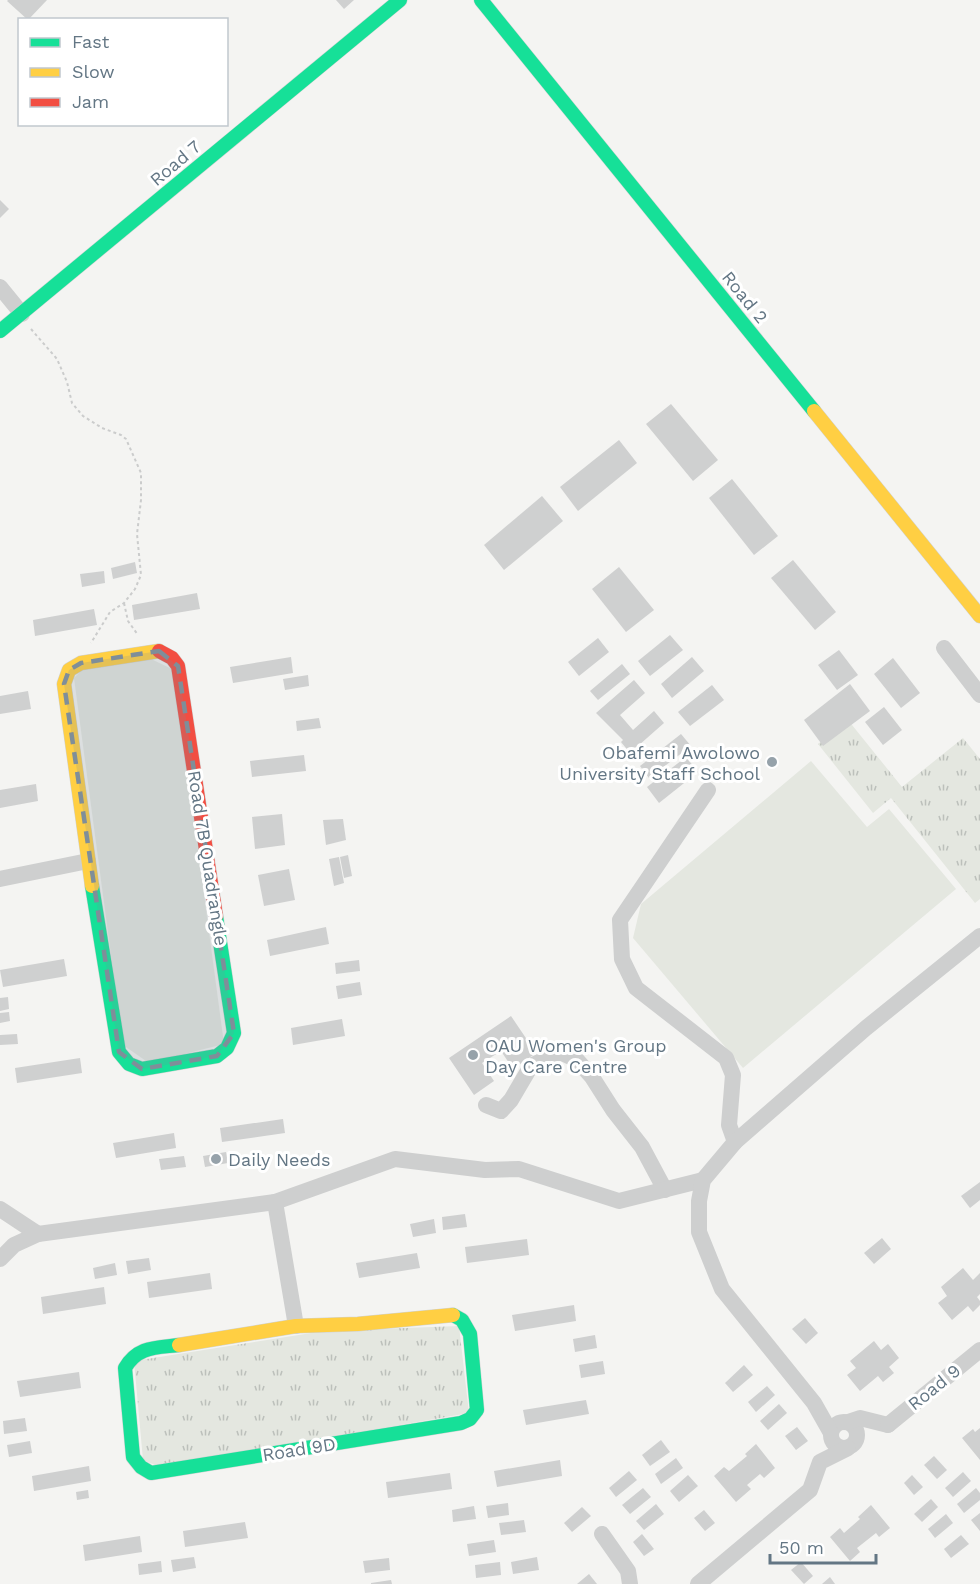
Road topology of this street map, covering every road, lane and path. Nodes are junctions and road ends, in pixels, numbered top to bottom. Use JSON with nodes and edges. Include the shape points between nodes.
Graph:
{"nodes":[{"id":1,"x":400,"y":0,"type":"edge"},
{"id":2,"x":482,"y":0,"type":"edge"},
{"id":3,"x":0,"y":287,"type":"edge"},
{"id":4,"x":22,"y":314,"type":"junction"},
{"id":5,"x":0,"y":331,"type":"edge"},
{"id":6,"x":124,"y":603,"type":"junction"},
{"id":7,"x":980,"y":616,"type":"edge"},
{"id":8,"x":944,"y":648,"type":"dead end"},
{"id":9,"x":150,"y":652,"type":"junction"},
{"id":10,"x":92,"y":661,"type":"junction"},
{"id":11,"x":980,"y":695,"type":"edge"},
{"id":12,"x":708,"y":790,"type":"dead end"},
{"id":13,"x":88,"y":861,"type":"junction"},
{"id":14,"x":0,"y":879,"type":"edge"},
{"id":15,"x":980,"y":936,"type":"edge"},
{"id":16,"x":486,"y":1105,"type":"dead end"},
{"id":17,"x":735,"y":1142,"type":"junction"},
{"id":18,"x":703,"y":1180,"type":"junction"},
{"id":19,"x":665,"y":1190,"type":"junction"},
{"id":20,"x":275,"y":1203,"type":"junction"},
{"id":21,"x":0,"y":1209,"type":"edge"},
{"id":22,"x":38,"y":1234,"type":"junction"},
{"id":23,"x":0,"y":1259,"type":"edge"},
{"id":24,"x":296,"y":1326,"type":"junction"},
{"id":25,"x":980,"y":1350,"type":"edge"},
{"id":26,"x":888,"y":1425,"type":"junction"},
{"id":27,"x":838,"y":1428,"type":"junction"},
{"id":28,"x":852,"y":1445,"type":"junction"},
{"id":29,"x":810,"y":1490,"type":"junction"},
{"id":30,"x":602,"y":1534,"type":"dead end"},
{"id":31,"x":630,"y":1584,"type":"edge"},
{"id":32,"x":698,"y":1584,"type":"edge"}],
"edges":[{"from":1,"to":4,"type":"street","name":"Road 7"},
{"from":2,"to":7,"type":"street","name":"Road 2"},
{"from":3,"to":4,"type":"street"},
{"from":4,"to":5,"type":"street","name":"Road 7"},
{"from":4,"to":6,"type":"path","via":[[36,337],[57,359],[72,403],[83,416],[126,439],[141,473],[137,534],[141,575]]},
{"from":6,"to":9,"type":"path","via":[[128,621]]},
{"from":6,"to":10,"type":"path","via":[[110,612],[90,645]]},
{"from":8,"to":11,"type":"street"},
{"from":9,"to":10,"type":"street","name":"Road 7B Quadrangle"},
{"from":9,"to":13,"type":"street","name":"Road 7B Quadrangle","via":[[159,651],[178,666],[234,1033],[227,1048],[217,1056],[142,1069],[129,1064],[119,1052]]},
{"from":10,"to":13,"type":"street","name":"Road 7B Quadrangle","via":[[69,670],[64,684]]},
{"from":12,"to":17,"type":"street","via":[[620,920],[622,959],[636,988],[726,1058],[733,1075],[729,1125]]},
{"from":13,"to":14,"type":"street"},
{"from":15,"to":17,"type":"street"},
{"from":16,"to":19,"type":"street","via":[[501,1111],[531,1066],[560,1052],[577,1060],[642,1147]]},
{"from":17,"to":18,"type":"street"},
{"from":18,"to":19,"type":"street"},
{"from":18,"to":27,"type":"street","via":[[699,1232],[722,1289]]},
{"from":19,"to":20,"type":"street","via":[[619,1202],[519,1169],[485,1170],[395,1159]]},
{"from":20,"to":22,"type":"street"},
{"from":20,"to":24,"type":"street"},
{"from":21,"to":22,"type":"street"},
{"from":22,"to":23,"type":"street","via":[[14,1245]]},
{"from":24,"to":24,"type":"street","name":"Road 9D","via":[[453,1315],[462,1320],[470,1334],[477,1410],[460,1424],[151,1473],[141,1467],[133,1457],[125,1368],[130,1358],[140,1351]]},
{"from":25,"to":26,"type":"street","name":"Road 9"},
{"from":26,"to":27,"type":"street","via":[[860,1418]]},
{"from":26,"to":28,"type":"street","via":[[867,1424]]},
{"from":27,"to":28,"type":"street","via":[[837,1446]]},
{"from":27,"to":28,"type":"street","via":[[856,1430]]},
{"from":27,"to":29,"type":"street","via":[[814,1458]]},
{"from":28,"to":29,"type":"street","via":[[820,1462]]},
{"from":29,"to":32,"type":"street"},
{"from":30,"to":31,"type":"street","via":[[628,1571]]}]}
